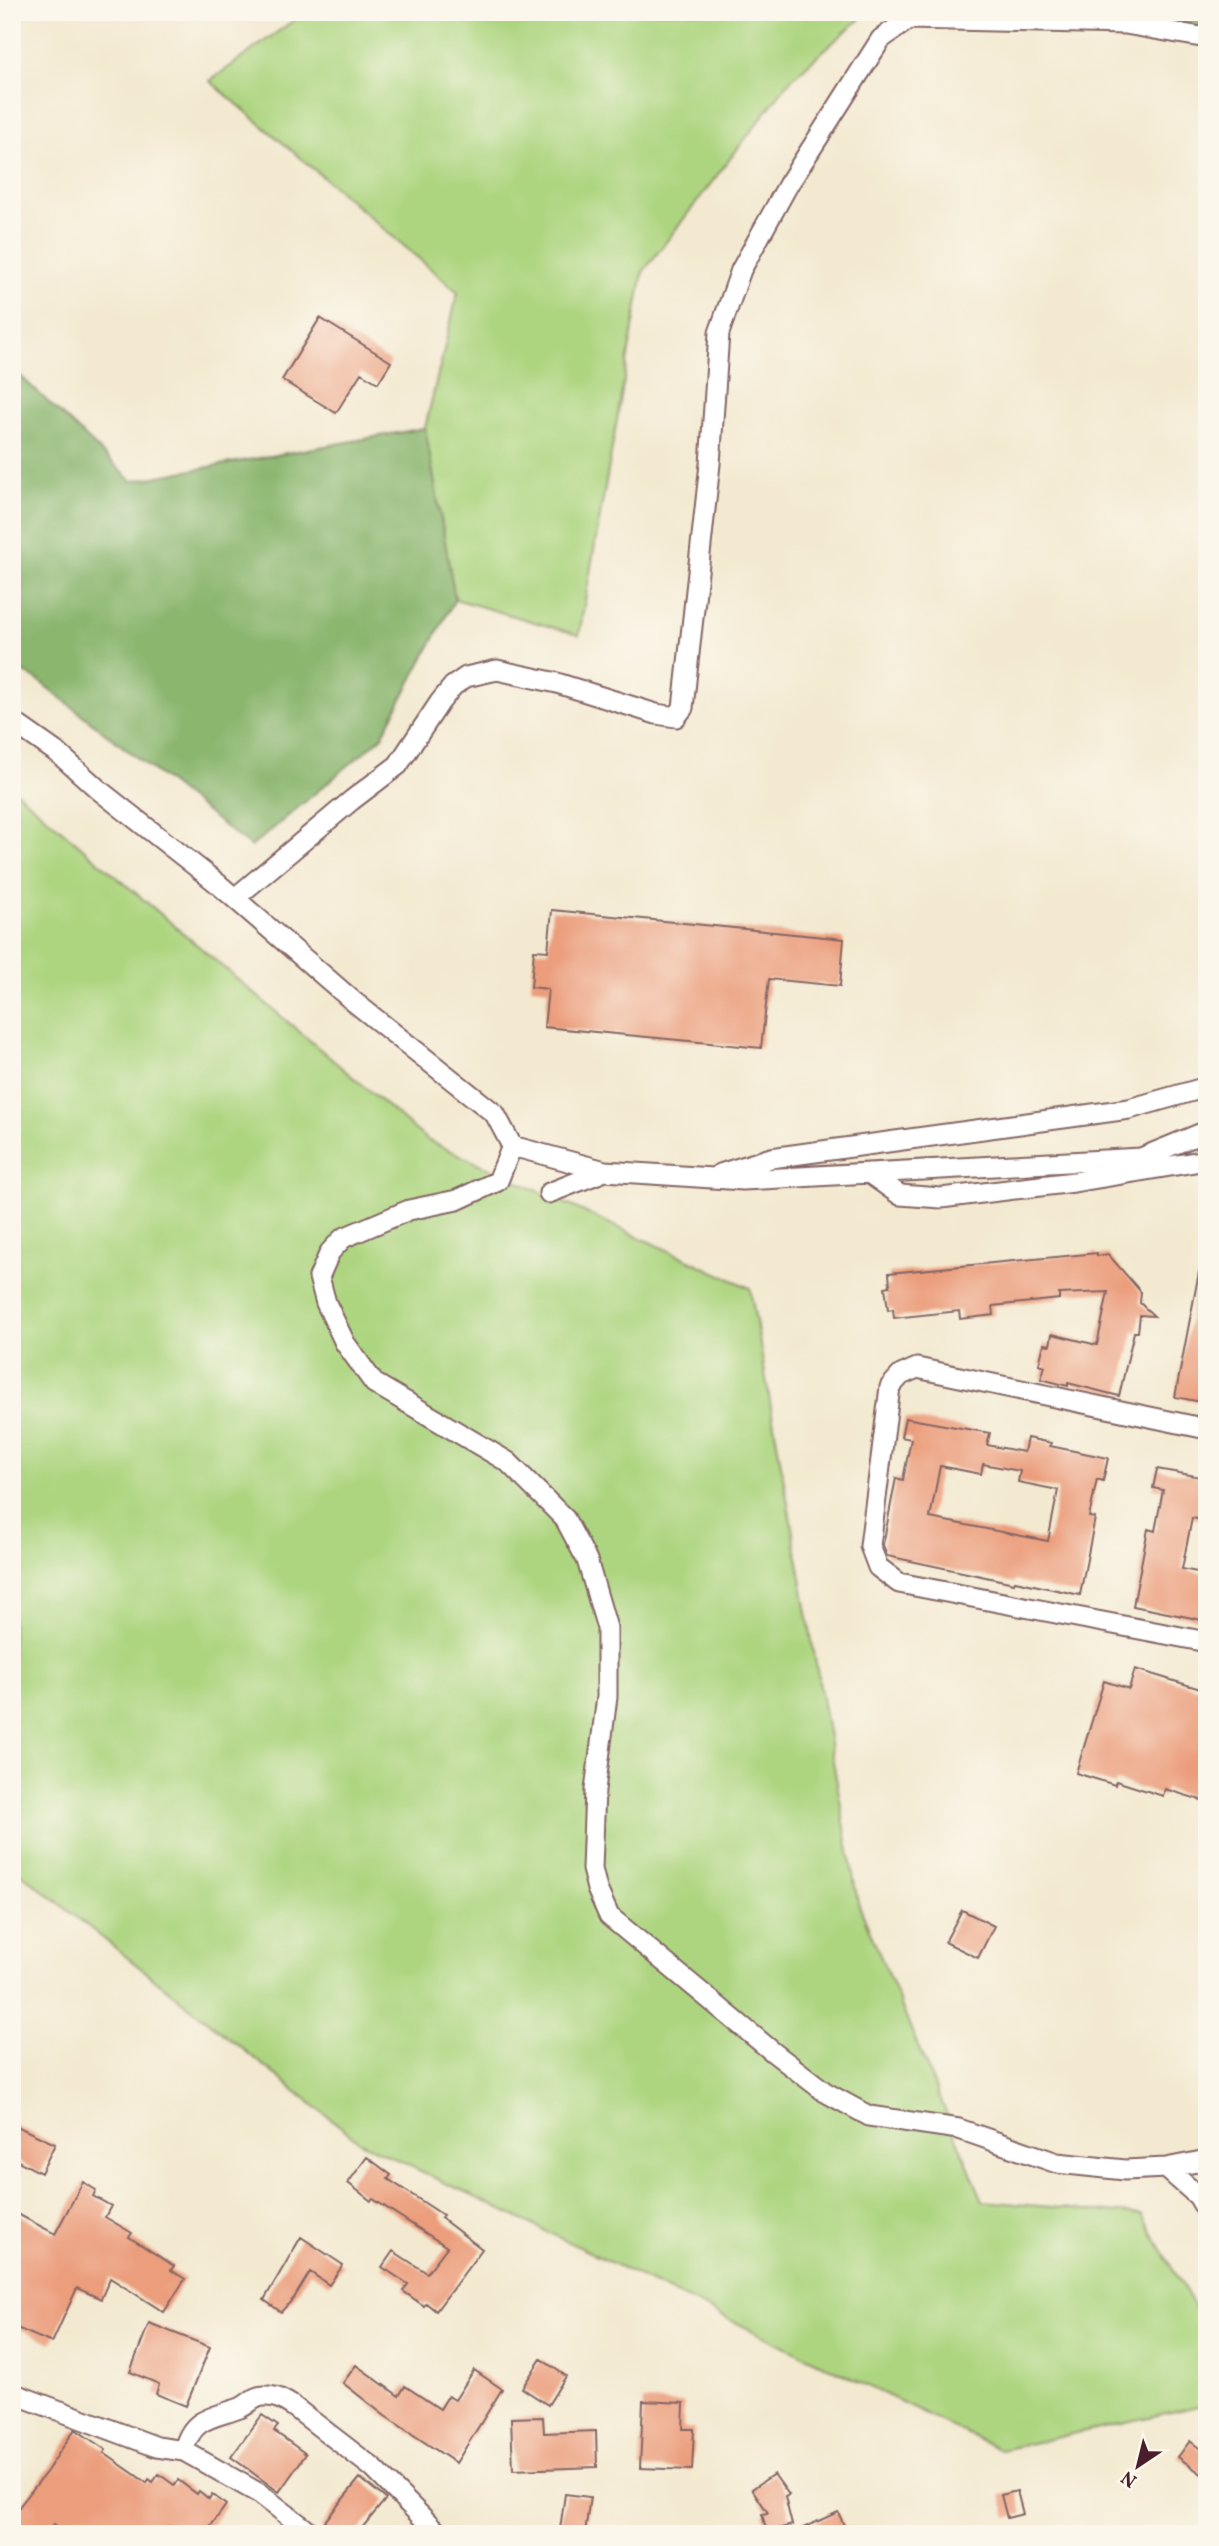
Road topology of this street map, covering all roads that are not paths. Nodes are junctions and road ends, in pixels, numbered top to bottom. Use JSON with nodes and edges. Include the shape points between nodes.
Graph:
{"nodes":[{"id":1,"x":914,"y":16,"type":"edge"},
{"id":2,"x":1207,"y":38,"type":"edge"},
{"id":3,"x":12,"y":721,"type":"edge"},
{"id":4,"x":235,"y":898,"type":"junction"},
{"id":5,"x":1207,"y":1087,"type":"edge"},
{"id":6,"x":1207,"y":1131,"type":"edge"},
{"id":7,"x":512,"y":1146,"type":"junction"},
{"id":8,"x":1207,"y":1160,"type":"edge"},
{"id":9,"x":605,"y":1171,"type":"junction"},
{"id":10,"x":869,"y":1173,"type":"junction"},
{"id":11,"x":708,"y":1177,"type":"junction"},
{"id":12,"x":548,"y":1193,"type":"dead end"},
{"id":13,"x":1207,"y":1429,"type":"edge"},
{"id":14,"x":1207,"y":1642,"type":"edge"},
{"id":15,"x":1207,"y":2160,"type":"edge"},
{"id":16,"x":1166,"y":2168,"type":"junction"},
{"id":17,"x":1207,"y":2211,"type":"edge"},
{"id":18,"x":12,"y":2393,"type":"edge"},
{"id":19,"x":184,"y":2451,"type":"junction"},
{"id":20,"x":312,"y":2534,"type":"edge"},
{"id":21,"x":439,"y":2534,"type":"edge"}],
"edges":[{"from":1,"to":2,"type":"street","via":[[1125,24]]},
{"from":1,"to":4,"type":"street","via":[[881,39],[788,185],[741,270],[719,333],[683,708],[676,716],[656,714],[497,670],[466,677],[440,702],[398,765]]},
{"from":3,"to":4,"type":"street"},
{"from":4,"to":7,"type":"street","via":[[353,1001],[495,1114]]},
{"from":5,"to":11,"type":"street","via":[[1129,1109],[771,1158]]},
{"from":6,"to":10,"type":"street","via":[[1142,1158]]},
{"from":7,"to":9,"type":"street"},
{"from":7,"to":16,"type":"street","via":[[498,1181],[457,1200],[410,1210],[343,1238],[330,1252],[319,1277],[345,1343],[374,1383],[508,1462],[565,1519],[587,1560],[607,1628],[607,1697],[595,1790],[592,1869],[609,1916],[773,2052],[825,2092],[869,2116],[959,2129],[1057,2163],[1125,2170]]},
{"from":8,"to":10,"type":"street","via":[[941,1198],[900,1195]]},
{"from":9,"to":11,"type":"street"},
{"from":9,"to":12,"type":"street"},
{"from":10,"to":11,"type":"street","via":[[743,1180]]},
{"from":13,"to":14,"type":"street","via":[[917,1368],[890,1387],[870,1545],[878,1567],[899,1583]]},
{"from":15,"to":16,"type":"street"},
{"from":16,"to":17,"type":"street","via":[[1198,2196]]},
{"from":18,"to":19,"type":"street","via":[[157,2447]]},
{"from":19,"to":20,"type":"street","via":[[260,2494]]},
{"from":19,"to":21,"type":"street","via":[[197,2424],[243,2407],[254,2397],[281,2398],[373,2468]]}]}
